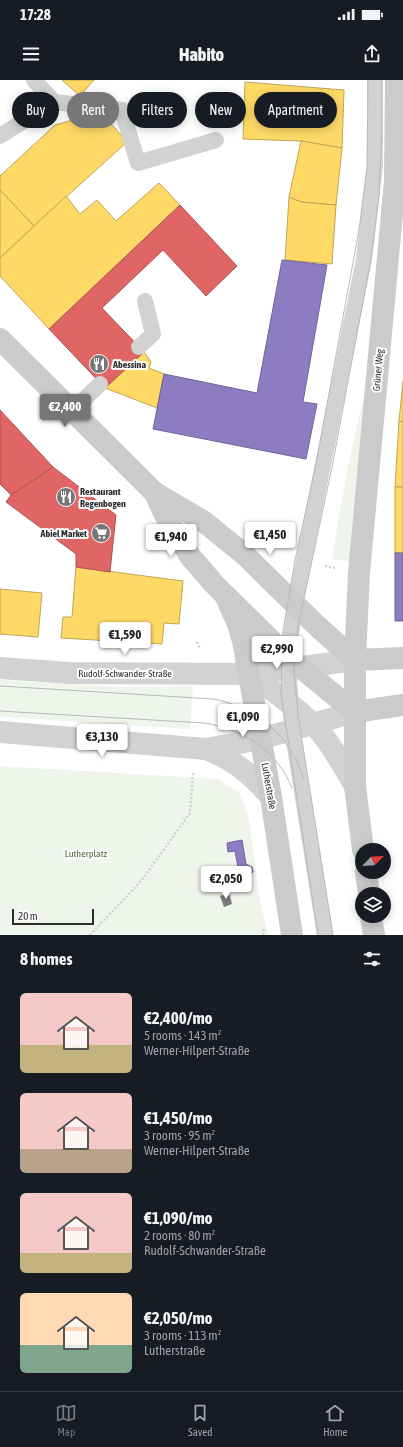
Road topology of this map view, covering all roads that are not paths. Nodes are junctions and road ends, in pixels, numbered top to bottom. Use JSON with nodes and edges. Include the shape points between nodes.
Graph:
{"nodes":[{"id":1,"x":34,"y":80,"type":"edge"},
{"id":2,"x":375,"y":80,"type":"edge"},
{"id":3,"x":396,"y":80,"type":"edge"},
{"id":4,"x":45,"y":92,"type":"edge"},
{"id":5,"x":59,"y":103,"type":"edge"},
{"id":6,"x":13,"y":128,"type":"edge"},
{"id":7,"x":0,"y":136,"type":"edge"},
{"id":8,"x":216,"y":140,"type":"dead end"},
{"id":9,"x":146,"y":301,"type":"dead end"},
{"id":10,"x":0,"y":339,"type":"edge"},
{"id":11,"x":140,"y":347,"type":"dead end"},
{"id":12,"x":100,"y":384,"type":"dead end"},
{"id":13,"x":72,"y":411,"type":"junction"},
{"id":14,"x":155,"y":493,"type":"junction"},
{"id":15,"x":226,"y":597,"type":"junction"},
{"id":16,"x":295,"y":605,"type":"junction"},
{"id":17,"x":403,"y":658,"type":"edge"},
{"id":18,"x":355,"y":660,"type":"junction"},
{"id":19,"x":292,"y":664,"type":"junction"},
{"id":20,"x":0,"y":668,"type":"edge"},
{"id":21,"x":249,"y":674,"type":"junction"},
{"id":22,"x":291,"y":705,"type":"junction"},
{"id":23,"x":403,"y":705,"type":"edge"},
{"id":24,"x":355,"y":712,"type":"junction"},
{"id":25,"x":302,"y":726,"type":"junction"},
{"id":26,"x":0,"y":732,"type":"edge"},
{"id":27,"x":260,"y":739,"type":"junction"},
{"id":28,"x":206,"y":749,"type":"junction"},
{"id":29,"x":356,"y":786,"type":"junction"},
{"id":30,"x":271,"y":797,"type":"junction"},
{"id":31,"x":362,"y":843,"type":"edge"},
{"id":32,"x":372,"y":923,"type":"edge"},
{"id":33,"x":292,"y":935,"type":"edge"},
{"id":34,"x":325,"y":935,"type":"edge"},
{"id":35,"x":374,"y":935,"type":"edge"}],
"edges":[{"from":1,"to":4,"type":"lane"},
{"from":2,"to":16,"type":"lane","via":[[374,165],[364,259]]},
{"from":3,"to":18,"type":"main road","name":"Grüner Weg","via":[[395,181],[359,573]]},
{"from":5,"to":8,"type":"lane","via":[[122,110],[138,163]]},
{"from":6,"to":7,"type":"lane"},
{"from":9,"to":11,"type":"lane","via":[[153,334]]},
{"from":10,"to":13,"type":"main road"},
{"from":12,"to":13,"type":"lane"},
{"from":13,"to":14,"type":"main road"},
{"from":14,"to":15,"type":"main road","via":[[190,556]]},
{"from":14,"to":16,"type":"main road","via":[[203,521],[245,555]]},
{"from":15,"to":19,"type":"main road"},
{"from":15,"to":21,"type":"main road","name":"Lutherstraße","via":[[242,636]]},
{"from":16,"to":18,"type":"main road"},
{"from":16,"to":19,"type":"lane"},
{"from":17,"to":18,"type":"main road"},
{"from":18,"to":19,"type":"street","name":"Rudolf-Schwander-Straße"},
{"from":18,"to":24,"type":"main road"},
{"from":19,"to":21,"type":"street","name":"Rudolf-Schwander-Straße"},
{"from":19,"to":22,"type":"lane"},
{"from":19,"to":24,"type":"main road"},
{"from":20,"to":21,"type":"street","name":"Rudolf-Schwander-Straße","via":[[69,673]]},
{"from":21,"to":22,"type":"street"},
{"from":21,"to":27,"type":"main road","name":"Lutherstraße"},
{"from":22,"to":25,"type":"street"},
{"from":23,"to":24,"type":"main road"},
{"from":24,"to":25,"type":"street"},
{"from":24,"to":29,"type":"main road"},
{"from":25,"to":27,"type":"street"},
{"from":25,"to":29,"type":"street","via":[[335,753]]},
{"from":25,"to":34,"type":"lane"},
{"from":26,"to":28,"type":"street"},
{"from":27,"to":28,"type":"street"},
{"from":27,"to":30,"type":"main road","name":"Lutherstraße"},
{"from":28,"to":30,"type":"street","via":[[224,756],[250,773]]},
{"from":29,"to":31,"type":"main road"},
{"from":30,"to":33,"type":"main road","name":"Lutherstraße"},
{"from":32,"to":35,"type":"main road"}]}
